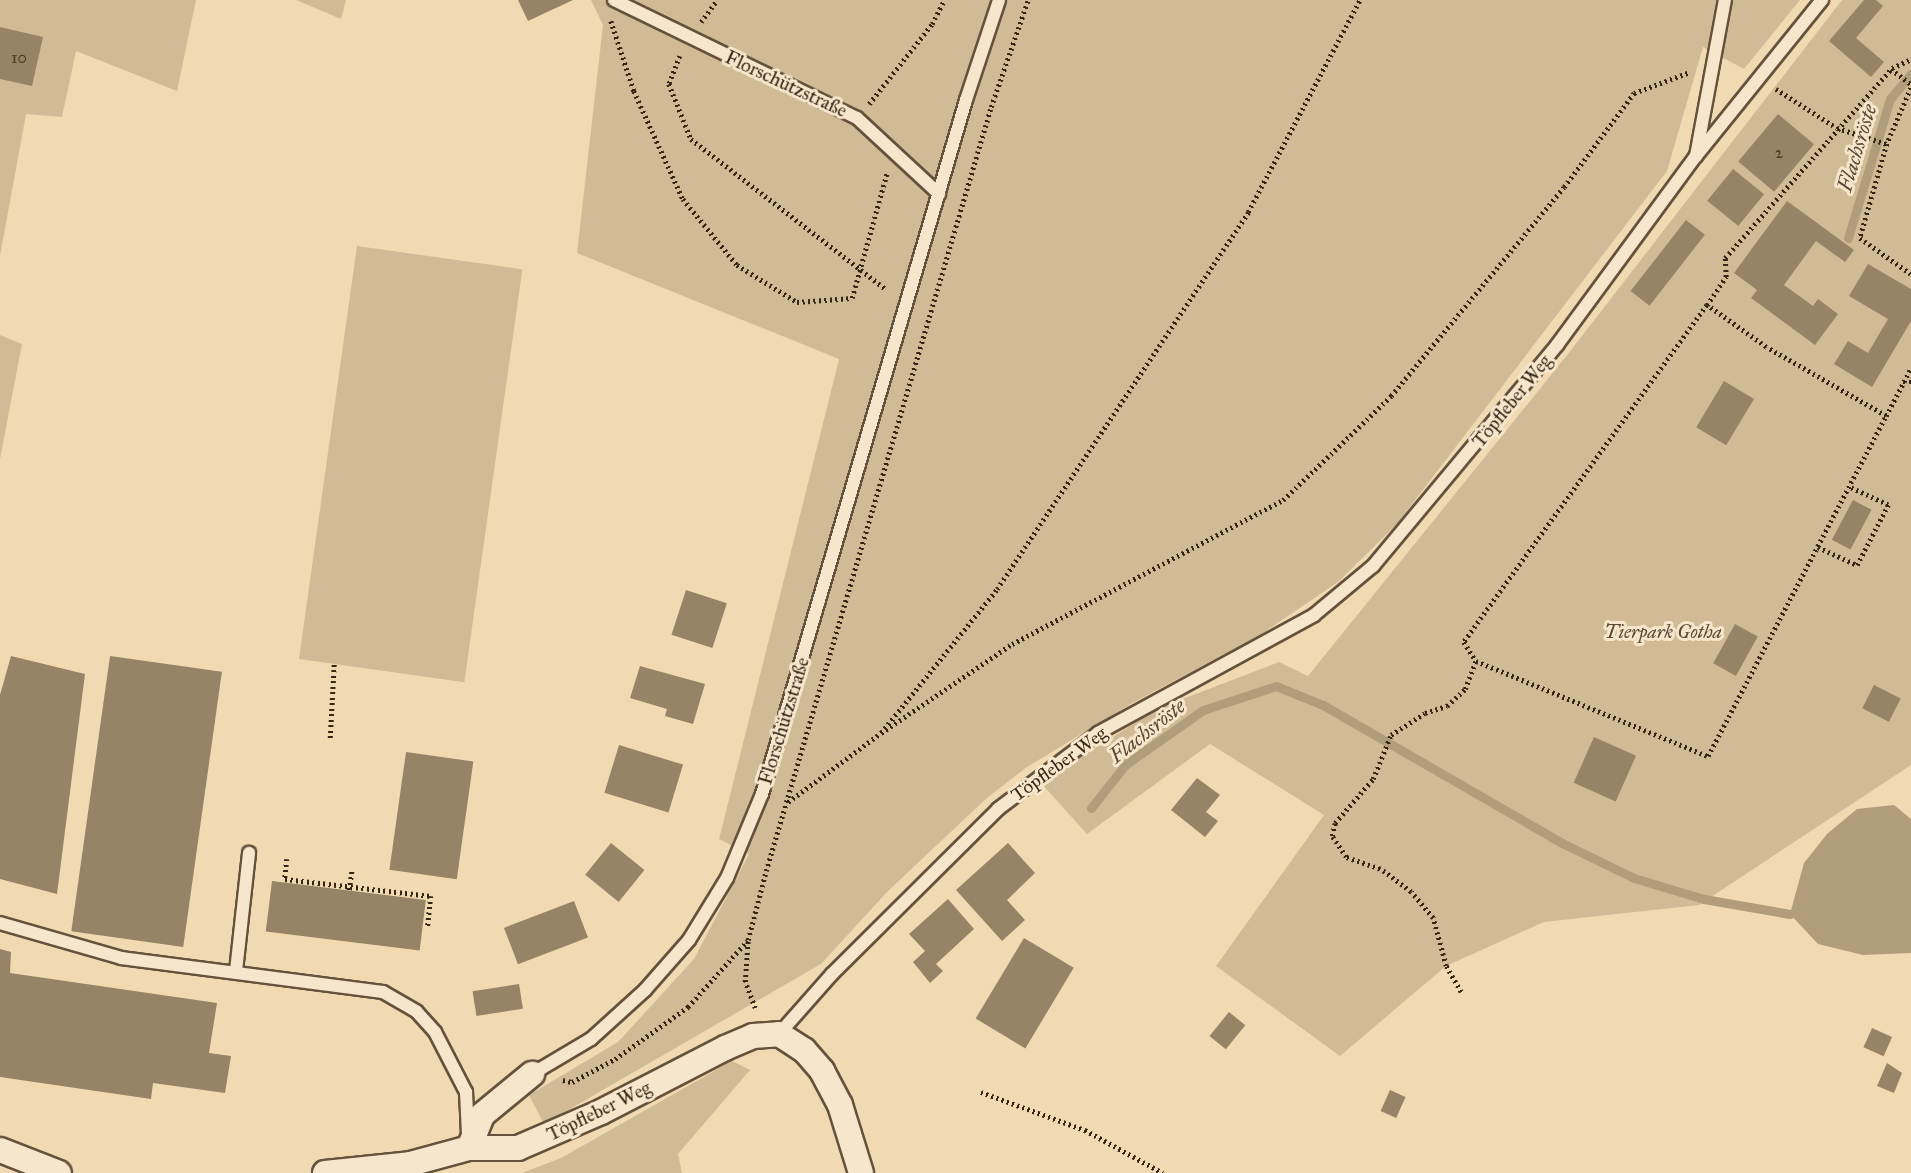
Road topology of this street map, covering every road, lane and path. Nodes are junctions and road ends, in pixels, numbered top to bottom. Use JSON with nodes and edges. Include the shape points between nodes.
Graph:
{"nodes":[{"id":1,"x":614,"y":0,"type":"edge"},
{"id":2,"x":717,"y":0,"type":"edge"},
{"id":3,"x":944,"y":0,"type":"edge"},
{"id":4,"x":999,"y":0,"type":"edge"},
{"id":5,"x":1028,"y":0,"type":"edge"},
{"id":6,"x":1360,"y":0,"type":"edge"},
{"id":7,"x":1725,"y":0,"type":"edge"},
{"id":8,"x":1822,"y":0,"type":"edge"},
{"id":9,"x":608,"y":13,"type":"dead end"},
{"id":10,"x":687,"y":39,"type":"junction"},
{"id":11,"x":1911,"y":59,"type":"edge"},
{"id":12,"x":1712,"y":64,"type":"junction"},
{"id":13,"x":1891,"y":69,"type":"junction"},
{"id":14,"x":1760,"y":79,"type":"junction"},
{"id":15,"x":1911,"y":86,"type":"edge"},
{"id":16,"x":857,"y":118,"type":"junction"},
{"id":17,"x":1837,"y":128,"type":"junction"},
{"id":18,"x":1887,"y":144,"type":"junction"},
{"id":19,"x":893,"y":152,"type":"junction"},
{"id":20,"x":1696,"y":156,"type":"junction"},
{"id":21,"x":939,"y":194,"type":"junction"},
{"id":22,"x":861,"y":270,"type":"junction"},
{"id":23,"x":1911,"y":274,"type":"edge"},
{"id":24,"x":907,"y":305,"type":"junction"},
{"id":25,"x":1707,"y":305,"type":"junction"},
{"id":26,"x":1911,"y":368,"type":"edge"},
{"id":27,"x":1903,"y":382,"type":"junction"},
{"id":28,"x":1911,"y":382,"type":"edge"},
{"id":29,"x":1886,"y":416,"type":"junction"},
{"id":30,"x":1849,"y":487,"type":"junction"},
{"id":31,"x":1818,"y":547,"type":"junction"},
{"id":32,"x":1476,"y":661,"type":"junction"},
{"id":33,"x":334,"y":664,"type":"dead end"},
{"id":34,"x":881,"y":733,"type":"junction"},
{"id":35,"x":330,"y":738,"type":"dead end"},
{"id":36,"x":787,"y":803,"type":"junction"},
{"id":37,"x":249,"y":853,"type":"dead end"},
{"id":38,"x":287,"y":859,"type":"dead end"},
{"id":39,"x":352,"y":869,"type":"dead end"},
{"id":40,"x":349,"y":888,"type":"junction"},
{"id":41,"x":0,"y":923,"type":"edge"},
{"id":42,"x":428,"y":926,"type":"dead end"},
{"id":43,"x":748,"y":940,"type":"junction"},
{"id":44,"x":236,"y":971,"type":"junction"},
{"id":45,"x":1461,"y":992,"type":"dead end"},
{"id":46,"x":779,"y":1034,"type":"junction"},
{"id":47,"x":532,"y":1074,"type":"junction"},
{"id":48,"x":981,"y":1091,"type":"dead end"},
{"id":49,"x":469,"y":1148,"type":"junction"},
{"id":50,"x":0,"y":1150,"type":"edge"},
{"id":51,"x":59,"y":1173,"type":"edge"},
{"id":52,"x":325,"y":1173,"type":"edge"},
{"id":53,"x":861,"y":1173,"type":"edge"},
{"id":54,"x":1163,"y":1173,"type":"edge"}],
"edges":[{"from":1,"to":10,"type":"lane","name":"Florschützstraße"},
{"from":2,"to":10,"type":"path"},
{"from":3,"to":16,"type":"path","via":[[932,24]]},
{"from":4,"to":21,"type":"lane","name":"Florschützstraße"},
{"from":5,"to":36,"type":"path","via":[[991,107]]},
{"from":6,"to":34,"type":"path","via":[[1233,234],[997,589]]},
{"from":7,"to":12,"type":"lane","name":"Töpfleber Weg"},
{"from":8,"to":14,"type":"lane","name":"Töpfleber Weg"},
{"from":9,"to":22,"type":"path","via":[[634,91],[683,200],[737,265],[797,302],[852,298]]},
{"from":10,"to":16,"type":"lane","name":"Florschützstraße","via":[[810,92]]},
{"from":10,"to":22,"type":"path","via":[[668,84],[691,139]]},
{"from":11,"to":13,"type":"path"},
{"from":12,"to":20,"type":"lane","name":"Töpfleber Weg"},
{"from":12,"to":34,"type":"path","via":[[1634,93],[1564,187],[1391,396],[1283,500],[1012,645]]},
{"from":13,"to":15,"type":"path"},
{"from":13,"to":17,"type":"path"},
{"from":14,"to":17,"type":"path"},
{"from":14,"to":20,"type":"lane","name":"Töpfleber Weg"},
{"from":15,"to":18,"type":"path"},
{"from":16,"to":19,"type":"lane","name":"Florschützstraße"},
{"from":17,"to":18,"type":"path"},
{"from":17,"to":25,"type":"path","via":[[1725,258],[1726,277]]},
{"from":18,"to":23,"type":"path","via":[[1860,238]]},
{"from":19,"to":21,"type":"lane","name":"Florschützstraße"},
{"from":19,"to":22,"type":"path"},
{"from":20,"to":46,"type":"lane","name":"Töpfleber Weg","via":[[1557,345],[1373,566],[1314,615],[1098,733],[998,809],[832,974]]},
{"from":21,"to":24,"type":"lane","name":"Florschützstraße"},
{"from":22,"to":24,"type":"path"},
{"from":24,"to":47,"type":"lane","name":"Florschützstraße","via":[[762,794],[727,878],[689,940],[645,990],[592,1039]]},
{"from":25,"to":29,"type":"path","via":[[1766,347]]},
{"from":25,"to":32,"type":"path","via":[[1464,642]]},
{"from":26,"to":27,"type":"path"},
{"from":27,"to":28,"type":"path"},
{"from":27,"to":29,"type":"path"},
{"from":29,"to":30,"type":"path"},
{"from":30,"to":31,"type":"path"},
{"from":30,"to":31,"type":"path","via":[[1888,505],[1857,565]]},
{"from":31,"to":32,"type":"path","via":[[1708,756]]},
{"from":32,"to":45,"type":"path","via":[[1465,690],[1447,706],[1425,713],[1391,735],[1373,779],[1335,823],[1332,836],[1346,857],[1380,869],[1411,891],[1433,918],[1446,966]]},
{"from":33,"to":35,"type":"path"},
{"from":34,"to":36,"type":"path"},
{"from":36,"to":43,"type":"path"},
{"from":37,"to":44,"type":"lane"},
{"from":38,"to":40,"type":"path","via":[[285,879]]},
{"from":39,"to":40,"type":"path"},
{"from":40,"to":42,"type":"path","via":[[431,896]]},
{"from":41,"to":44,"type":"lane","via":[[121,958]]},
{"from":43,"to":46,"type":"path","via":[[745,982],[750,1003]]},
{"from":43,"to":47,"type":"path","via":[[688,1007],[615,1059],[572,1082]]},
{"from":44,"to":49,"type":"lane","via":[[383,992],[417,1012],[435,1032],[466,1092]]},
{"from":46,"to":49,"type":"street","name":"Töpfleber Weg","via":[[753,1036],[725,1048],[518,1149]]},
{"from":46,"to":53,"type":"street","via":[[804,1050],[822,1071],[840,1105]]},
{"from":47,"to":49,"type":"street","name":"Florschützstraße","via":[[482,1115]]},
{"from":48,"to":54,"type":"path","via":[[1085,1130]]},
{"from":49,"to":52,"type":"street","name":"Töpfleber Weg","via":[[410,1164]]},
{"from":50,"to":51,"type":"street"}]}
